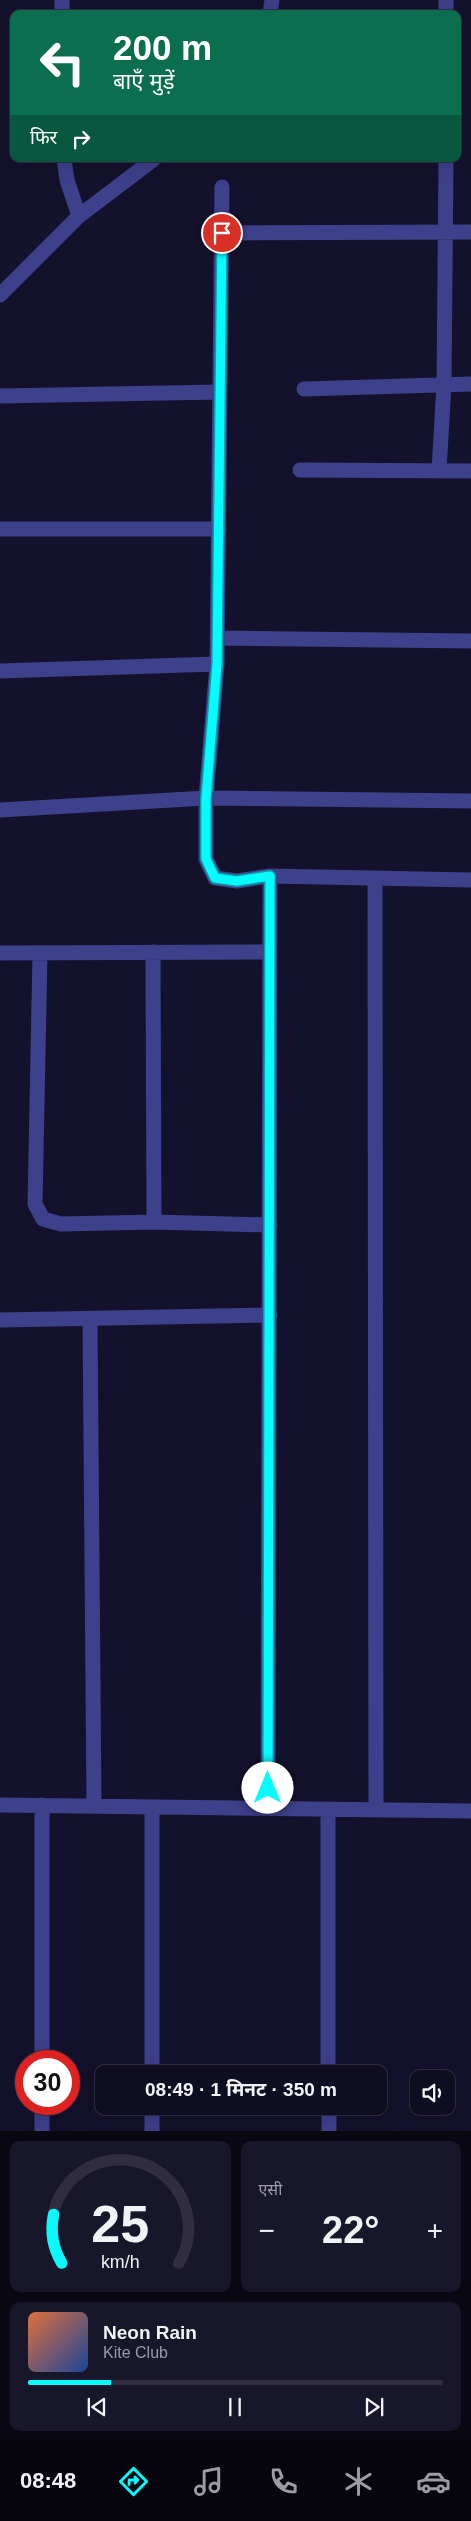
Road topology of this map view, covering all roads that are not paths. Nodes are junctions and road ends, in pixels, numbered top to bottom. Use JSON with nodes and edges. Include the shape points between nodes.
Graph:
{"nodes":[{"id":1,"x":64,"y":162,"type":"edge"},
{"id":2,"x":150,"y":162,"type":"edge"},
{"id":3,"x":446,"y":162,"type":"edge"},
{"id":4,"x":222,"y":187,"type":"dead end"},
{"id":5,"x":79,"y":216,"type":"junction"},
{"id":6,"x":446,"y":232,"type":"junction"},
{"id":7,"x":471,"y":232,"type":"edge"},
{"id":8,"x":222,"y":233,"type":"junction"},
{"id":9,"x":0,"y":295,"type":"edge"},
{"id":10,"x":444,"y":384,"type":"junction"},
{"id":11,"x":471,"y":384,"type":"edge"},
{"id":12,"x":304,"y":389,"type":"dead end"},
{"id":13,"x":220,"y":392,"type":"junction"},
{"id":14,"x":0,"y":396,"type":"edge"},
{"id":15,"x":300,"y":470,"type":"dead end"},
{"id":16,"x":439,"y":471,"type":"junction"},
{"id":17,"x":471,"y":471,"type":"edge"},
{"id":18,"x":0,"y":529,"type":"edge"},
{"id":19,"x":219,"y":529,"type":"junction"},
{"id":20,"x":217,"y":638,"type":"junction"},
{"id":21,"x":471,"y":641,"type":"edge"},
{"id":22,"x":217,"y":664,"type":"junction"},
{"id":23,"x":0,"y":671,"type":"edge"},
{"id":24,"x":206,"y":798,"type":"junction"},
{"id":25,"x":471,"y":802,"type":"edge"},
{"id":26,"x":0,"y":810,"type":"edge"},
{"id":27,"x":270,"y":876,"type":"junction"},
{"id":28,"x":375,"y":878,"type":"junction"},
{"id":29,"x":471,"y":880,"type":"edge"},
{"id":30,"x":153,"y":952,"type":"junction"},
{"id":31,"x":270,"y":952,"type":"junction"},
{"id":32,"x":40,"y":953,"type":"junction"},
{"id":33,"x":0,"y":954,"type":"edge"},
{"id":34,"x":154,"y":1222,"type":"junction"},
{"id":35,"x":270,"y":1225,"type":"junction"},
{"id":36,"x":270,"y":1315,"type":"junction"},
{"id":37,"x":90,"y":1319,"type":"junction"},
{"id":38,"x":0,"y":1320,"type":"edge"},
{"id":39,"x":0,"y":1805,"type":"edge"},
{"id":40,"x":42,"y":1805,"type":"junction"},
{"id":41,"x":94,"y":1806,"type":"junction"},
{"id":42,"x":152,"y":1807,"type":"junction"},
{"id":43,"x":268,"y":1808,"type":"junction"},
{"id":44,"x":328,"y":1809,"type":"junction"},
{"id":45,"x":376,"y":1809,"type":"junction"},
{"id":46,"x":471,"y":1811,"type":"edge"},
{"id":47,"x":42,"y":2050,"type":"edge"},
{"id":48,"x":152,"y":2065,"type":"edge"},
{"id":49,"x":328,"y":2065,"type":"edge"},
{"id":50,"x":42,"y":2115,"type":"edge"},
{"id":51,"x":152,"y":2115,"type":"edge"},
{"id":52,"x":328,"y":2115,"type":"edge"},
{"id":53,"x":42,"y":2131,"type":"edge"},
{"id":54,"x":152,"y":2131,"type":"edge"},
{"id":55,"x":328,"y":2131,"type":"edge"}],
"edges":[{"from":1,"to":5,"type":"street"},
{"from":2,"to":5,"type":"street"},
{"from":3,"to":6,"type":"street"},
{"from":4,"to":8,"type":"street"},
{"from":5,"to":9,"type":"street"},
{"from":6,"to":7,"type":"street"},
{"from":6,"to":8,"type":"street"},
{"from":6,"to":10,"type":"street"},
{"from":8,"to":13,"type":"street"},
{"from":10,"to":11,"type":"street"},
{"from":10,"to":12,"type":"street"},
{"from":10,"to":16,"type":"street"},
{"from":13,"to":14,"type":"street"},
{"from":13,"to":19,"type":"street"},
{"from":15,"to":16,"type":"street"},
{"from":16,"to":17,"type":"street"},
{"from":18,"to":19,"type":"street"},
{"from":19,"to":20,"type":"street"},
{"from":20,"to":21,"type":"street"},
{"from":20,"to":22,"type":"street"},
{"from":22,"to":23,"type":"street"},
{"from":22,"to":24,"type":"street"},
{"from":24,"to":25,"type":"street"},
{"from":24,"to":26,"type":"street"},
{"from":24,"to":27,"type":"street","via":[[206,859],[215,878],[237,881]]},
{"from":27,"to":28,"type":"street"},
{"from":27,"to":31,"type":"street"},
{"from":28,"to":29,"type":"street"},
{"from":28,"to":45,"type":"street"},
{"from":30,"to":31,"type":"street"},
{"from":30,"to":32,"type":"street"},
{"from":30,"to":34,"type":"street"},
{"from":31,"to":35,"type":"street"},
{"from":32,"to":33,"type":"street"},
{"from":32,"to":34,"type":"street","via":[[35,1204],[43,1219],[61,1224]]},
{"from":34,"to":35,"type":"street"},
{"from":35,"to":36,"type":"street"},
{"from":36,"to":37,"type":"street"},
{"from":36,"to":43,"type":"street"},
{"from":37,"to":38,"type":"street"},
{"from":37,"to":41,"type":"street"},
{"from":39,"to":40,"type":"street"},
{"from":40,"to":41,"type":"street"},
{"from":40,"to":47,"type":"street"},
{"from":41,"to":42,"type":"street"},
{"from":42,"to":43,"type":"street"},
{"from":42,"to":48,"type":"street"},
{"from":43,"to":44,"type":"street"},
{"from":44,"to":45,"type":"street"},
{"from":44,"to":49,"type":"street"},
{"from":45,"to":46,"type":"street"},
{"from":50,"to":53,"type":"street"},
{"from":51,"to":54,"type":"street"},
{"from":52,"to":55,"type":"street"}]}
